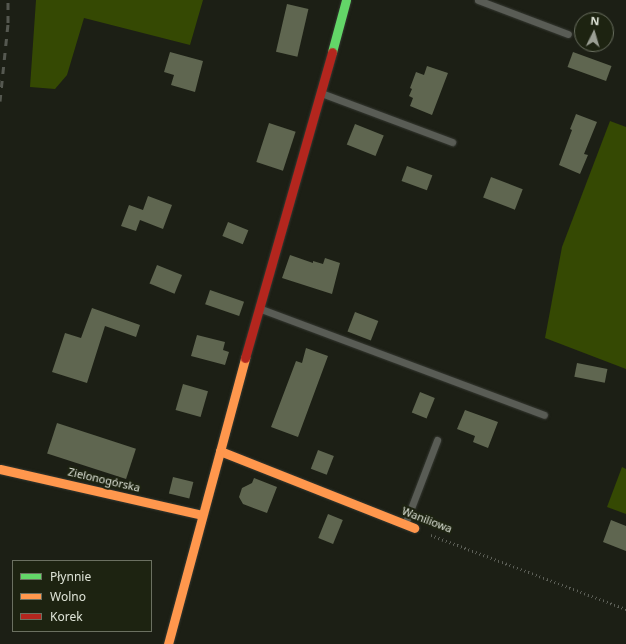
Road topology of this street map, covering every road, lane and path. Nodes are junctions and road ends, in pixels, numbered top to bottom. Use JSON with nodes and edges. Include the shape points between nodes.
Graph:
{"nodes":[{"id":1,"x":346,"y":0,"type":"edge"},
{"id":2,"x":478,"y":0,"type":"edge"},
{"id":3,"x":568,"y":34,"type":"dead end"},
{"id":4,"x":320,"y":93,"type":"junction"},
{"id":5,"x":452,"y":142,"type":"dead end"},
{"id":6,"x":259,"y":309,"type":"junction"},
{"id":7,"x":544,"y":414,"type":"dead end"},
{"id":8,"x":437,"y":440,"type":"dead end"},
{"id":9,"x":220,"y":451,"type":"junction"},
{"id":10,"x":0,"y":469,"type":"edge"},
{"id":11,"x":202,"y":515,"type":"junction"},
{"id":12,"x":404,"y":524,"type":"junction"},
{"id":13,"x":414,"y":528,"type":"joint"},
{"id":14,"x":626,"y":609,"type":"edge"},
{"id":15,"x":168,"y":644,"type":"edge"}],
"edges":[{"from":1,"to":4,"type":"street"},
{"from":2,"to":3,"type":"lane"},
{"from":4,"to":5,"type":"lane"},
{"from":4,"to":6,"type":"street"},
{"from":6,"to":7,"type":"lane"},
{"from":6,"to":9,"type":"street"},
{"from":8,"to":12,"type":"lane"},
{"from":9,"to":11,"type":"street"},
{"from":9,"to":12,"type":"street","name":"Waniliowa"},
{"from":10,"to":11,"type":"street","name":"Zielonogórska"},
{"from":11,"to":15,"type":"street"},
{"from":12,"to":13,"type":"street","name":"Waniliowa"},
{"from":13,"to":14,"type":"path","name":"Waniliowa"}]}
